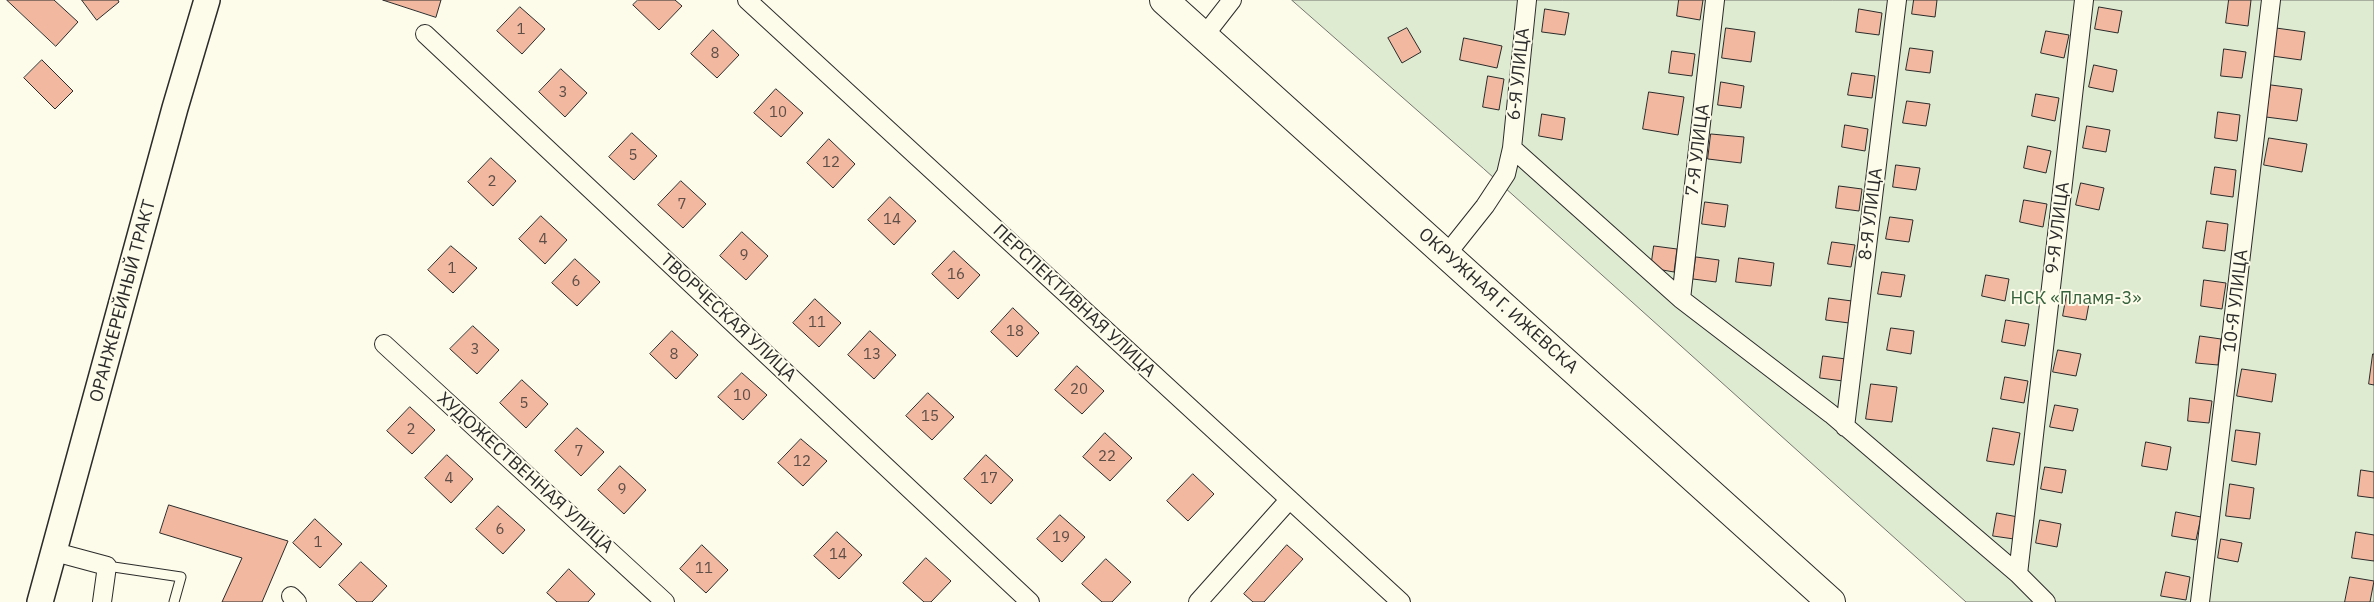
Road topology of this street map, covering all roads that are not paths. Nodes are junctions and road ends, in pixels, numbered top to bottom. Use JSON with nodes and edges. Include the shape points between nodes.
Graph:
{"nodes":[{"id":1,"x":207,"y":0,"type":"edge"},
{"id":2,"x":747,"y":0,"type":"edge"},
{"id":3,"x":1164,"y":0,"type":"edge"},
{"id":4,"x":1232,"y":0,"type":"edge"},
{"id":5,"x":1527,"y":0,"type":"edge"},
{"id":6,"x":1715,"y":0,"type":"edge"},
{"id":7,"x":1898,"y":0,"type":"edge"},
{"id":8,"x":2084,"y":0,"type":"edge"},
{"id":9,"x":2271,"y":0,"type":"edge"},
{"id":10,"x":425,"y":34,"type":"dead end"},
{"id":11,"x":1204,"y":36,"type":"junction"},
{"id":12,"x":1512,"y":148,"type":"junction"},
{"id":13,"x":1446,"y":254,"type":"junction"},
{"id":14,"x":1681,"y":300,"type":"junction"},
{"id":15,"x":384,"y":344,"type":"dead end"},
{"id":16,"x":1846,"y":427,"type":"junction"},
{"id":17,"x":1289,"y":500,"type":"junction"},
{"id":18,"x":56,"y":552,"type":"junction"},
{"id":19,"x":107,"y":566,"type":"junction"},
{"id":20,"x":2018,"y":574,"type":"junction"},
{"id":21,"x":40,"y":602,"type":"edge"},
{"id":22,"x":102,"y":602,"type":"edge"},
{"id":23,"x":174,"y":602,"type":"edge"},
{"id":24,"x":665,"y":602,"type":"edge"},
{"id":25,"x":1030,"y":602,"type":"edge"},
{"id":26,"x":1198,"y":602,"type":"edge"},
{"id":27,"x":1400,"y":602,"type":"edge"},
{"id":28,"x":1831,"y":602,"type":"edge"},
{"id":29,"x":2046,"y":602,"type":"edge"},
{"id":30,"x":2200,"y":602,"type":"edge"}],
"edges":[{"from":1,"to":18,"type":"street","name":"ОРАНЖЕРЕЙНЫЙ ТРАКТ"},
{"from":2,"to":17,"type":"street","name":"ПЕРСПЕКТИВНАЯ УЛИЦА"},
{"from":3,"to":11,"type":"main road","name":"ОКРУЖНАЯ Г. ИЖЕВСКА"},
{"from":4,"to":11,"type":"street"},
{"from":5,"to":12,"type":"street","name":"6-Я УЛИЦА"},
{"from":6,"to":14,"type":"street","name":"7-Я УЛИЦА"},
{"from":7,"to":16,"type":"street","name":"8-Я УЛИЦА"},
{"from":8,"to":20,"type":"street","name":"9-Я УЛИЦА"},
{"from":9,"to":30,"type":"street","name":"10-Я УЛИЦА"},
{"from":10,"to":25,"type":"street","name":"ТВОРЧЕСКАЯ УЛИЦА"},
{"from":11,"to":13,"type":"main road","name":"ОКРУЖНАЯ Г. ИЖЕВСКА"},
{"from":12,"to":13,"type":"street","name":"6-Я УЛИЦА","via":[[1506,174]]},
{"from":12,"to":14,"type":"street"},
{"from":13,"to":28,"type":"main road","name":"ОКРУЖНАЯ Г. ИЖЕВСКА"},
{"from":14,"to":16,"type":"street"},
{"from":15,"to":24,"type":"street","name":"ХУДОЖЕСТВЕННАЯ УЛИЦА"},
{"from":16,"to":20,"type":"street"},
{"from":17,"to":26,"type":"street"},
{"from":17,"to":27,"type":"street","name":"ПЕРСПЕКТИВНАЯ УЛИЦА"},
{"from":18,"to":19,"type":"street"},
{"from":18,"to":21,"type":"street","name":"ОРАНЖЕРЕЙНЫЙ ТРАКТ"},
{"from":19,"to":22,"type":"street"},
{"from":19,"to":23,"type":"lane","via":[[181,577]]},
{"from":20,"to":29,"type":"street"}]}
